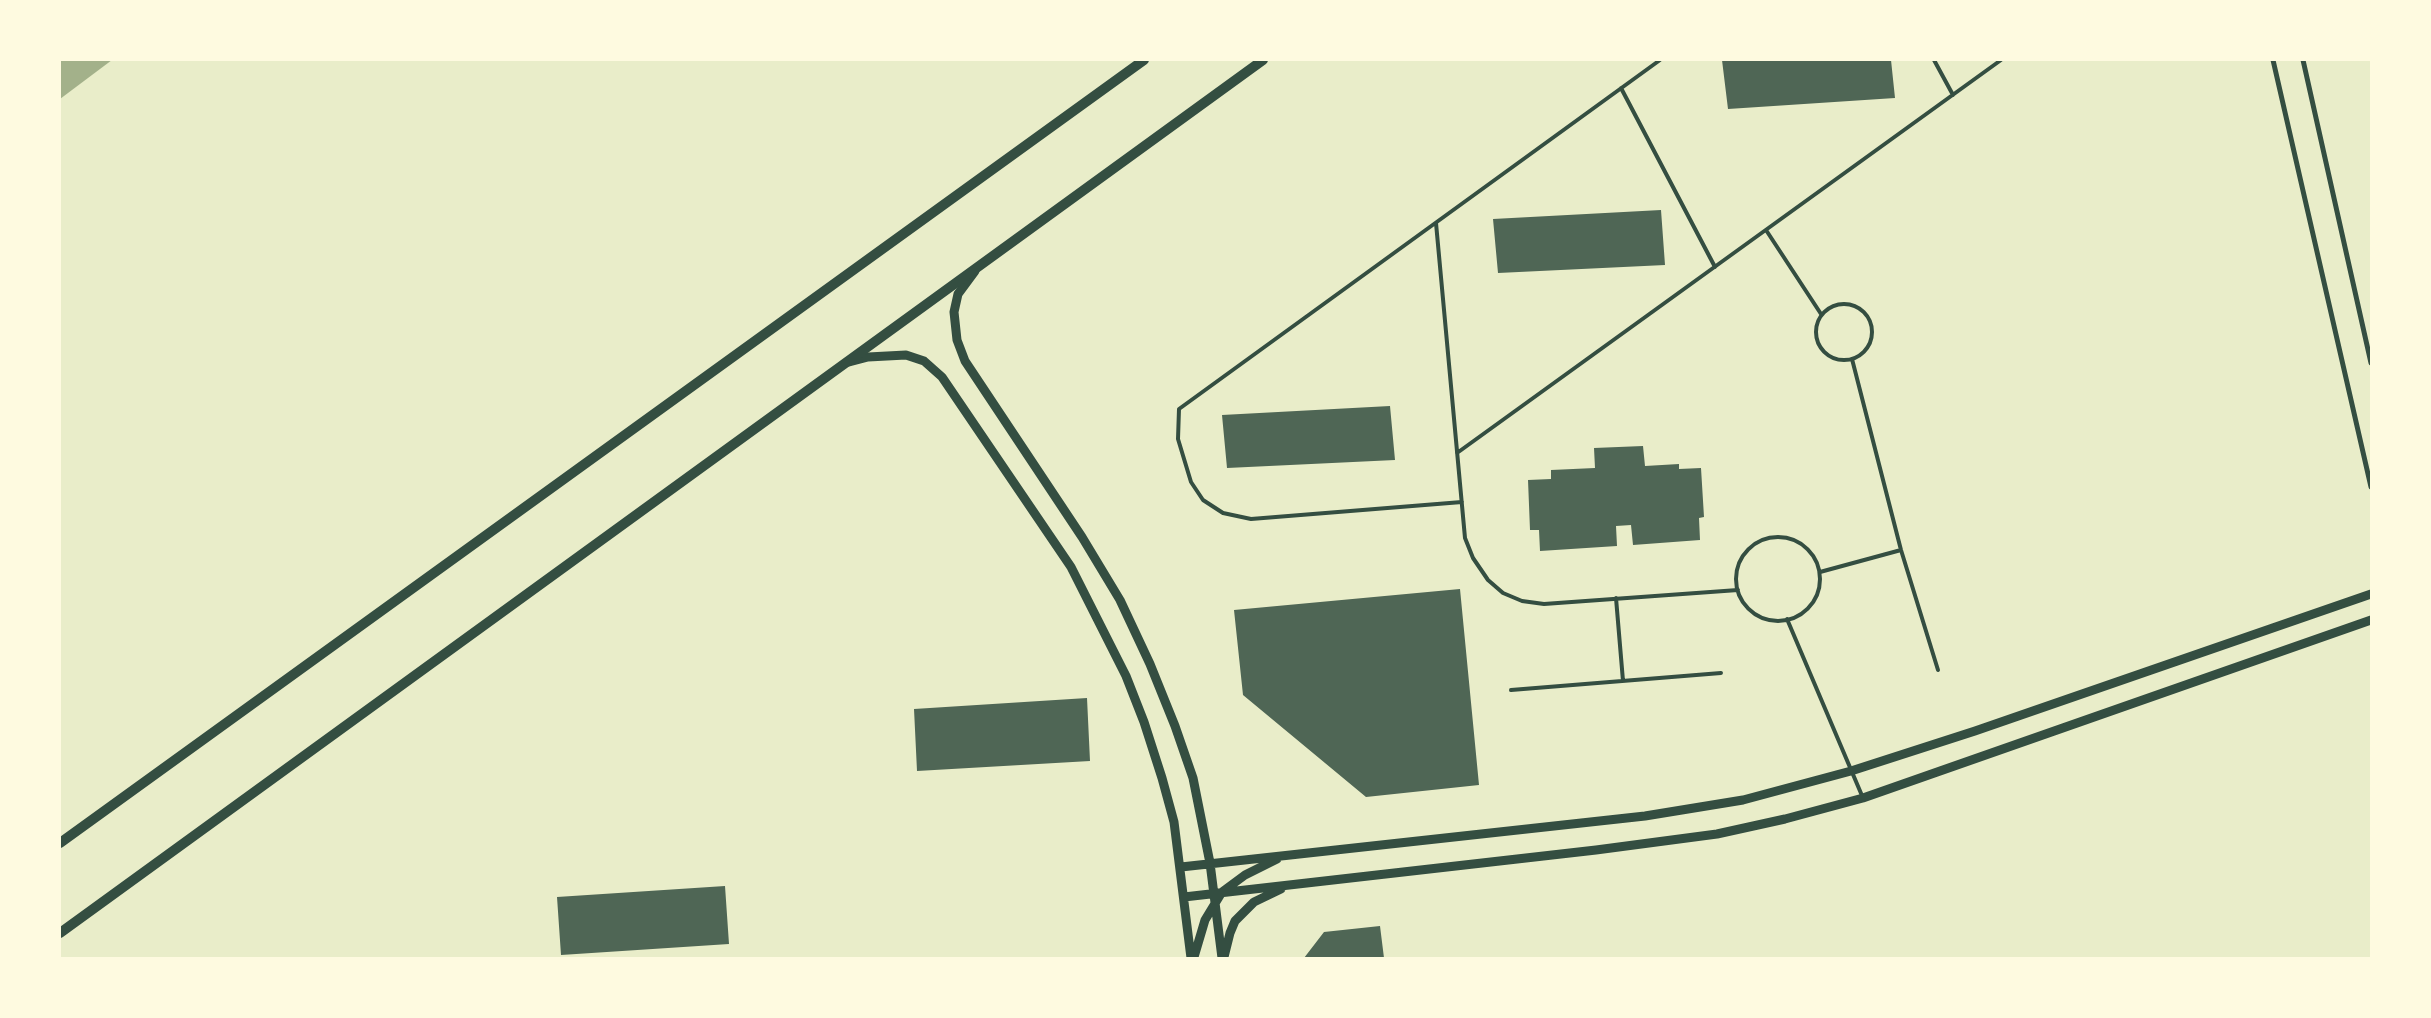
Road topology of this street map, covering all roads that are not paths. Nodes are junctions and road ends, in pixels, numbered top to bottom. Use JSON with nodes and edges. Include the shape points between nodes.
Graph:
{"nodes":[{"id":1,"x":1144,"y":60,"type":"edge"},
{"id":2,"x":1263,"y":60,"type":"edge"},
{"id":3,"x":1660,"y":60,"type":"edge"},
{"id":4,"x":1934,"y":60,"type":"edge"},
{"id":5,"x":2001,"y":60,"type":"edge"},
{"id":6,"x":2273,"y":60,"type":"edge"},
{"id":7,"x":2303,"y":60,"type":"edge"},
{"id":8,"x":1621,"y":88,"type":"junction"},
{"id":9,"x":1953,"y":95,"type":"junction"},
{"id":10,"x":1436,"y":223,"type":"junction"},
{"id":11,"x":1766,"y":230,"type":"junction"},
{"id":12,"x":978,"y":266,"type":"junction"},
{"id":13,"x":1715,"y":267,"type":"junction"},
{"id":14,"x":1821,"y":314,"type":"junction"},
{"id":15,"x":1852,"y":360,"type":"junction"},
{"id":16,"x":2371,"y":363,"type":"edge"},
{"id":17,"x":844,"y":364,"type":"junction"},
{"id":18,"x":1457,"y":453,"type":"junction"},
{"id":19,"x":2371,"y":487,"type":"edge"},
{"id":20,"x":1462,"y":502,"type":"junction"},
{"id":21,"x":1901,"y":550,"type":"junction"},
{"id":22,"x":1820,"y":572,"type":"junction"},
{"id":23,"x":1738,"y":590,"type":"junction"},
{"id":24,"x":2371,"y":594,"type":"edge"},
{"id":25,"x":1616,"y":598,"type":"junction"},
{"id":26,"x":1787,"y":619,"type":"junction"},
{"id":27,"x":2371,"y":620,"type":"edge"},
{"id":28,"x":1938,"y":670,"type":"dead end"},
{"id":29,"x":1721,"y":673,"type":"dead end"},
{"id":30,"x":1622,"y":681,"type":"junction"},
{"id":31,"x":1511,"y":690,"type":"dead end"},
{"id":32,"x":1851,"y":771,"type":"junction"},
{"id":33,"x":1863,"y":798,"type":"junction"},
{"id":34,"x":60,"y":843,"type":"edge"},
{"id":35,"x":1292,"y":854,"type":"junction"},
{"id":36,"x":1210,"y":863,"type":"junction"},
{"id":37,"x":1181,"y":867,"type":"junction"},
{"id":38,"x":1297,"y":883,"type":"junction"},
{"id":39,"x":1217,"y":895,"type":"junction"},
{"id":40,"x":1184,"y":897,"type":"junction"},
{"id":41,"x":60,"y":933,"type":"edge"},
{"id":42,"x":1192,"y":958,"type":"edge"},
{"id":43,"x":1223,"y":958,"type":"edge"}],
"edges":[{"from":1,"to":34,"type":"main road"},
{"from":2,"to":12,"type":"main road"},
{"from":3,"to":8,"type":"lane"},
{"from":4,"to":9,"type":"lane"},
{"from":5,"to":9,"type":"lane"},
{"from":6,"to":19,"type":"street"},
{"from":7,"to":16,"type":"street"},
{"from":8,"to":10,"type":"lane"},
{"from":8,"to":13,"type":"lane"},
{"from":9,"to":11,"type":"lane"},
{"from":10,"to":18,"type":"lane"},
{"from":10,"to":20,"type":"lane","via":[[1179,409],[1178,440],[1191,482],[1203,500],[1223,513],[1259,518]]},
{"from":11,"to":13,"type":"lane"},
{"from":11,"to":14,"type":"lane"},
{"from":12,"to":17,"type":"main road"},
{"from":12,"to":36,"type":"street","via":[[958,294],[954,312],[957,340],[966,361],[1120,600],[1175,726],[1192,778]]},
{"from":13,"to":18,"type":"lane"},
{"from":14,"to":15,"type":"lane","via":[[1815,330],[1820,348],[1834,359]]},
{"from":14,"to":15,"type":"lane","via":[[1828,308],[1846,303],[1864,311],[1870,319],[1872,329],[1868,348]]},
{"from":15,"to":21,"type":"lane"},
{"from":17,"to":37,"type":"street","via":[[868,357],[906,355],[924,361],[942,377],[1071,567],[1126,676],[1144,722],[1174,822]]},
{"from":17,"to":41,"type":"main road"},
{"from":18,"to":20,"type":"lane"},
{"from":20,"to":25,"type":"lane","via":[[1465,538],[1474,558],[1488,580],[1503,593],[1522,601],[1544,604]]},
{"from":21,"to":22,"type":"lane"},
{"from":21,"to":28,"type":"lane"},
{"from":22,"to":23,"type":"lane","via":[[1815,559],[1794,540],[1767,538],[1755,544],[1739,563]]},
{"from":22,"to":26,"type":"lane","via":[[1820,587],[1814,600],[1804,611]]},
{"from":23,"to":25,"type":"lane"},
{"from":23,"to":26,"type":"lane","via":[[1752,612],[1763,618]]},
{"from":24,"to":32,"type":"street"},
{"from":25,"to":30,"type":"lane"},
{"from":26,"to":32,"type":"lane"},
{"from":27,"to":33,"type":"street"},
{"from":29,"to":30,"type":"lane"},
{"from":30,"to":31,"type":"lane"},
{"from":32,"to":33,"type":"lane"},
{"from":32,"to":35,"type":"street","via":[[1743,800],[1645,816]]},
{"from":33,"to":38,"type":"street","via":[[1717,834]]},
{"from":35,"to":36,"type":"street"},
{"from":35,"to":39,"type":"street","via":[[1245,875]]},
{"from":36,"to":37,"type":"street"},
{"from":36,"to":39,"type":"street"},
{"from":37,"to":40,"type":"street"},
{"from":38,"to":39,"type":"street"},
{"from":38,"to":43,"type":"street","via":[[1269,894],[1244,910],[1235,920]]},
{"from":39,"to":40,"type":"street"},
{"from":39,"to":42,"type":"street"},
{"from":39,"to":43,"type":"street"},
{"from":40,"to":42,"type":"street"}]}
